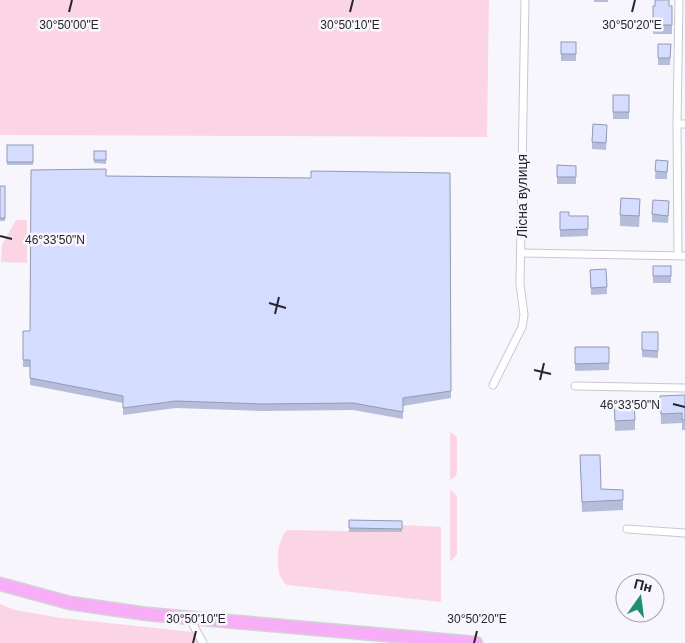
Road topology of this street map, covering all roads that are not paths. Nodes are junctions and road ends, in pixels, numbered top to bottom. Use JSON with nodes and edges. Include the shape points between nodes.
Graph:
{"nodes":[{"id":1,"x":525,"y":0,"type":"edge"},
{"id":2,"x":679,"y":0,"type":"edge"},
{"id":3,"x":677,"y":124,"type":"junction"},
{"id":4,"x":685,"y":124,"type":"edge"},
{"id":5,"x":523,"y":253,"type":"junction"},
{"id":6,"x":682,"y":256,"type":"edge"},
{"id":7,"x":493,"y":385,"type":"dead end"},
{"id":8,"x":575,"y":386,"type":"dead end"},
{"id":9,"x":685,"y":388,"type":"edge"},
{"id":10,"x":627,"y":529,"type":"dead end"},
{"id":11,"x":685,"y":533,"type":"edge"},
{"id":12,"x":0,"y":584,"type":"edge"},
{"id":13,"x":190,"y":619,"type":"junction"},
{"id":14,"x":203,"y":643,"type":"edge"},
{"id":15,"x":476,"y":643,"type":"edge"}],
"edges":[{"from":1,"to":5,"type":"street","name":"Лісна вулиця"},
{"from":2,"to":3,"type":"street"},
{"from":3,"to":4,"type":"street"},
{"from":3,"to":6,"type":"street"},
{"from":5,"to":6,"type":"street"},
{"from":5,"to":7,"type":"street","name":"Лісна вулиця","via":[[520,284],[524,315],[522,326]]},
{"from":8,"to":9,"type":"street"},
{"from":10,"to":11,"type":"street"},
{"from":12,"to":13,"type":"highway","via":[[70,603]]},
{"from":13,"to":14,"type":"street"},
{"from":13,"to":15,"type":"highway"}]}
